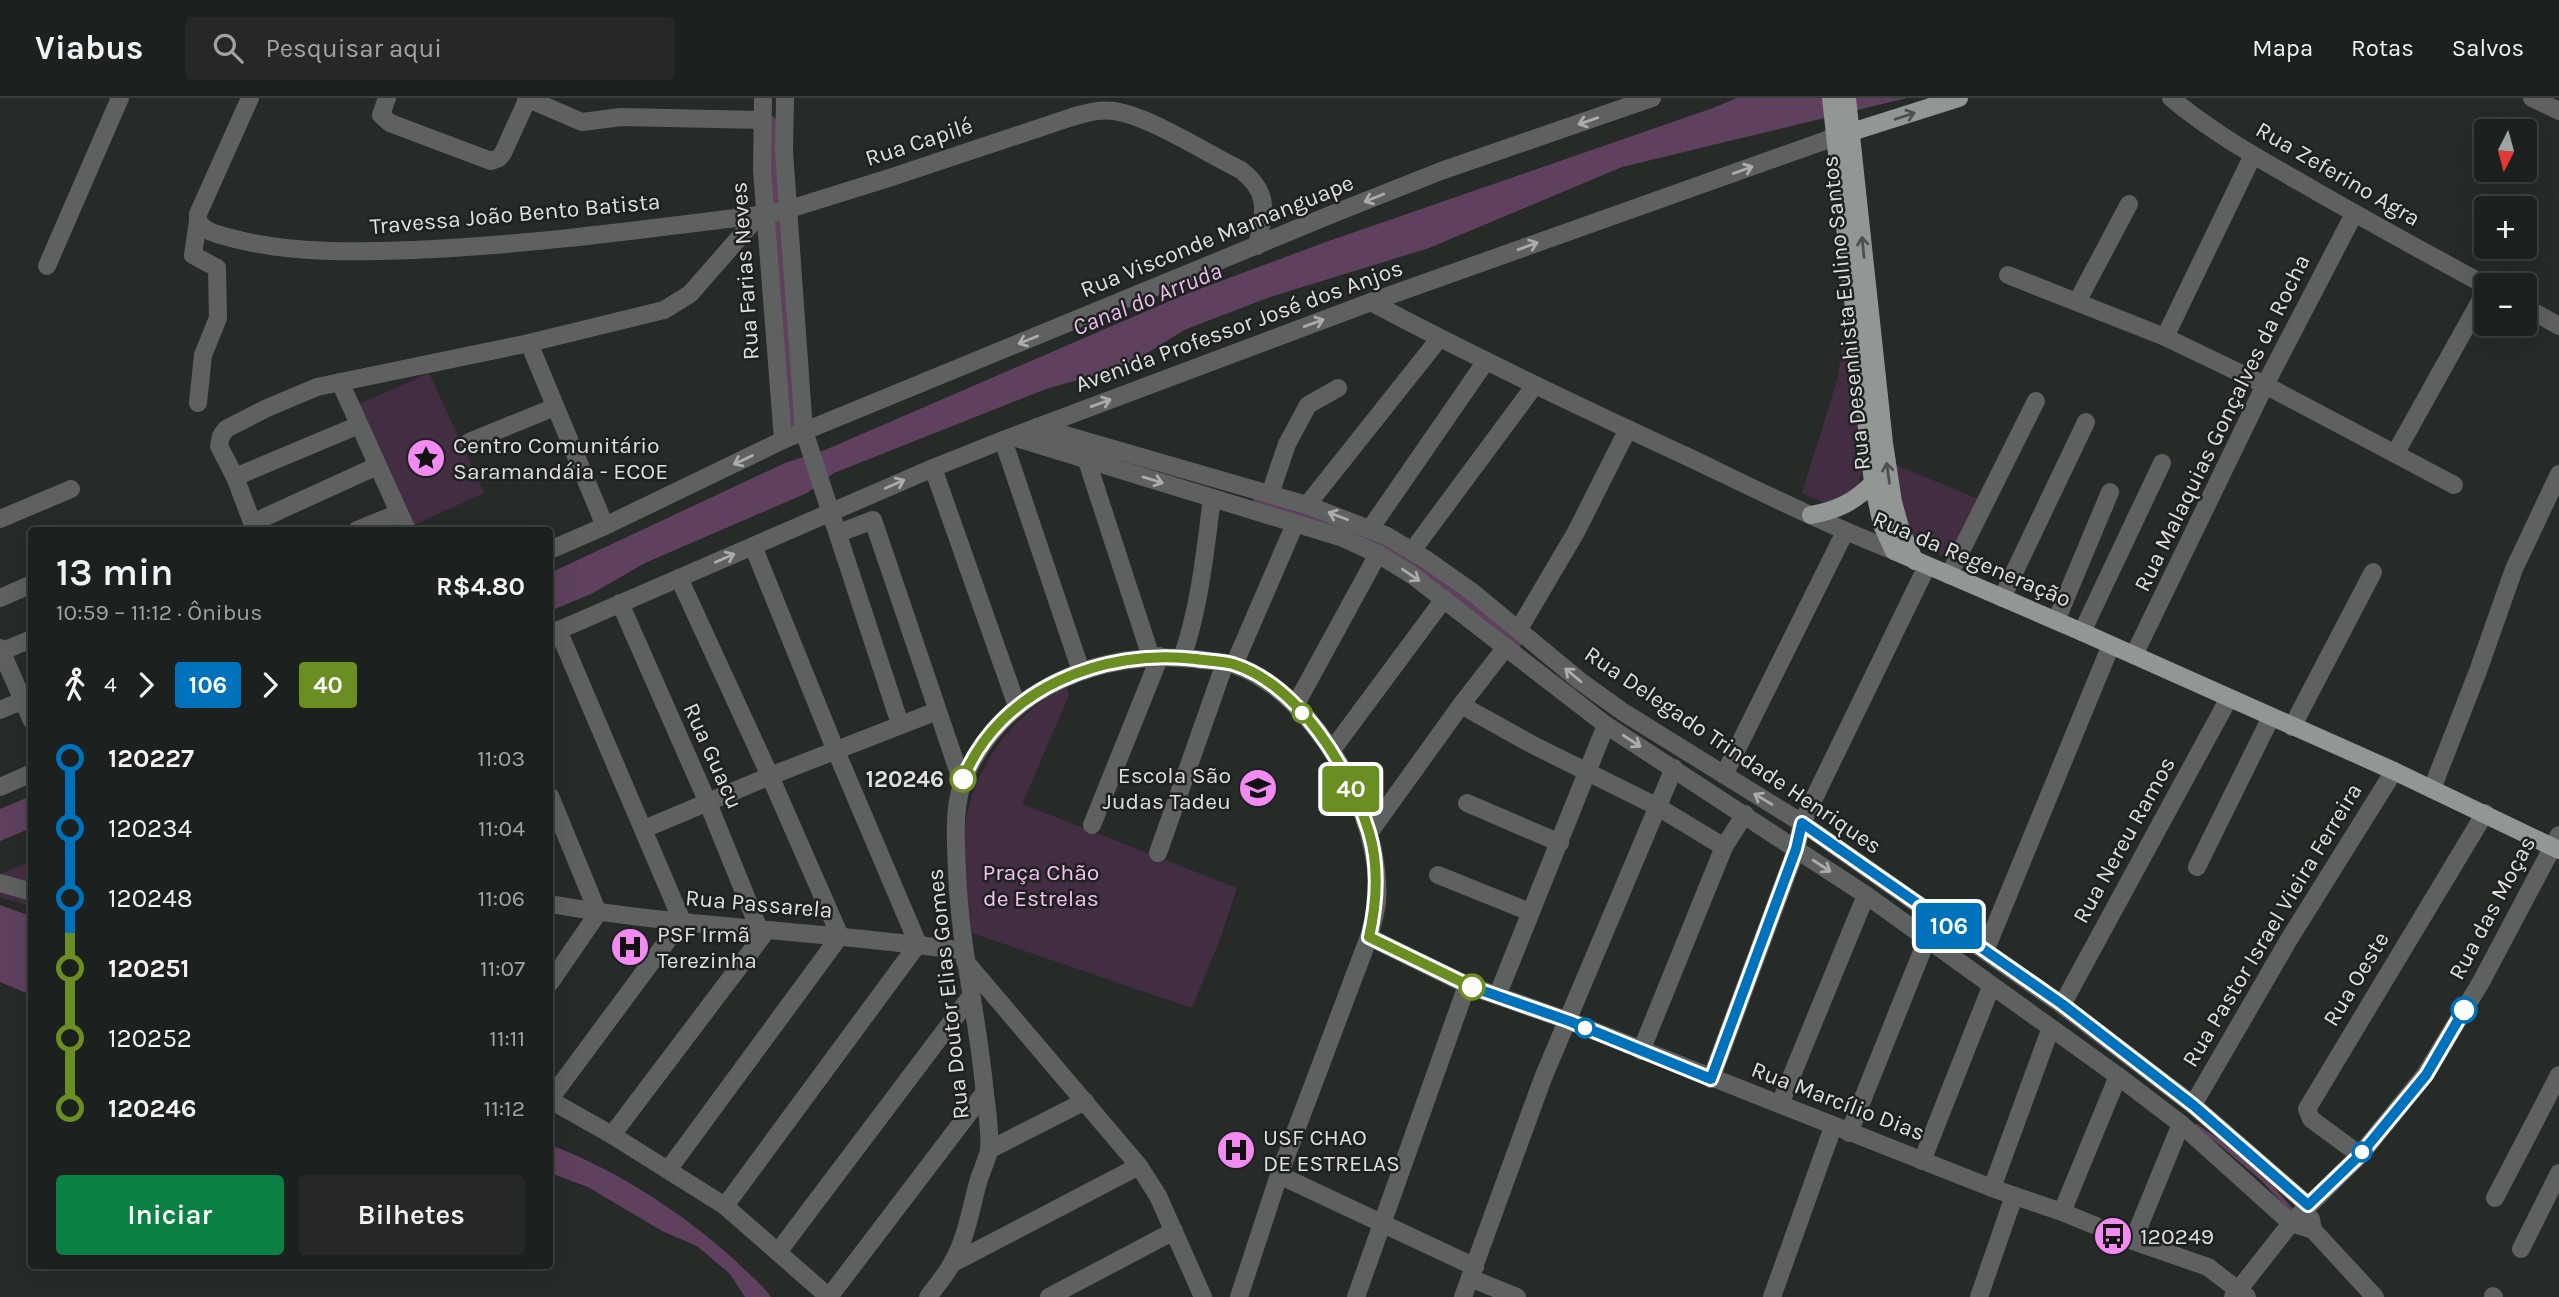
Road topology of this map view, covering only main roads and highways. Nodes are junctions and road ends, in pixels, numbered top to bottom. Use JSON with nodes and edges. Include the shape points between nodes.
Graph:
{"nodes":[{"id":1,"x":1831,"y":98,"type":"edge"},
{"id":2,"x":1847,"y":98,"type":"edge"},
{"id":3,"x":1959,"y":98,"type":"edge"},
{"id":4,"x":1842,"y":129,"type":"junction"},
{"id":5,"x":1873,"y":483,"type":"junction"},
{"id":6,"x":1811,"y":515,"type":"road end"},
{"id":7,"x":1894,"y":551,"type":"joint"},
{"id":8,"x":1921,"y":563,"type":"junction"},
{"id":9,"x":2557,"y":844,"type":"edge"}],
"edges":[{"from":1,"to":4,"type":"main road","name":"Rua Desenhista Eulino Santos"},
{"from":2,"to":4,"type":"main road","name":"Rua Desenhista Eulino Santos"},
{"from":4,"to":3,"type":"main road","name":"Avenida Professor José dos Anjos","one_way":true},
{"from":4,"to":5,"type":"main road","name":"Rua Desenhista Eulino Santos"},
{"from":8,"to":4,"type":"main road","name":"Rua Desenhista Eulino Santos","one_way":true,"via":[[1901,531],[1893,502]]},
{"from":5,"to":6,"type":"main road","via":[[1849,504]]},
{"from":5,"to":7,"type":"main road","name":"Rua Desenhista Eulino Santos"},
{"from":7,"to":8,"type":"main road","name":"Rua da Regeneração"},
{"from":8,"to":9,"type":"main road","name":"Rua da Regeneração"}]}
